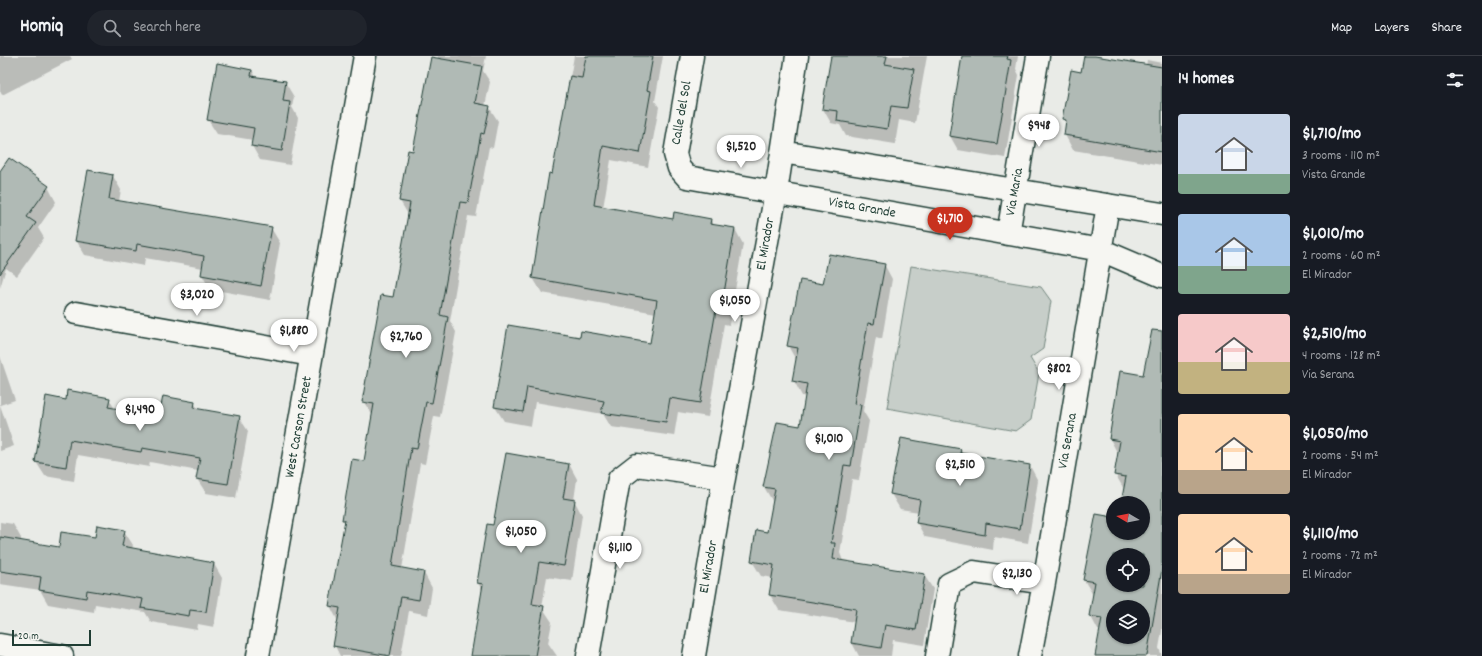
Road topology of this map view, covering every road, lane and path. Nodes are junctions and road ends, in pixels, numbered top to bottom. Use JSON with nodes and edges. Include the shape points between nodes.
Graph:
{"nodes":[{"id":1,"x":365,"y":56,"type":"edge"},
{"id":2,"x":692,"y":56,"type":"edge"},
{"id":3,"x":797,"y":56,"type":"edge"},
{"id":4,"x":1038,"y":56,"type":"edge"},
{"id":5,"x":782,"y":152,"type":"junction"},
{"id":6,"x":700,"y":180,"type":"joint"},
{"id":7,"x":1015,"y":190,"type":"junction"},
{"id":8,"x":776,"y":192,"type":"junction"},
{"id":9,"x":1108,"y":205,"type":"junction"},
{"id":10,"x":1162,"y":214,"type":"edge"},
{"id":11,"x":1008,"y":234,"type":"junction"},
{"id":12,"x":1100,"y":250,"type":"junction"},
{"id":13,"x":1162,"y":276,"type":"edge"},
{"id":14,"x":76,"y":313,"type":"dead end"},
{"id":15,"x":311,"y":355,"type":"junction"},
{"id":16,"x":724,"y":478,"type":"junction"},
{"id":17,"x":1044,"y":583,"type":"junction"},
{"id":18,"x":0,"y":645,"type":"edge"},
{"id":19,"x":62,"y":656,"type":"edge"},
{"id":20,"x":258,"y":656,"type":"edge"},
{"id":21,"x":588,"y":656,"type":"edge"},
{"id":22,"x":694,"y":656,"type":"edge"},
{"id":23,"x":936,"y":656,"type":"edge"},
{"id":24,"x":1030,"y":656,"type":"edge"}],
"edges":[{"from":1,"to":15,"type":"street","name":"West Carson Street"},
{"from":2,"to":6,"type":"street","name":"Calle del Sol","via":[[675,154],[679,168],[687,177]]},
{"from":3,"to":5,"type":"street","name":"El Mirador"},
{"from":4,"to":7,"type":"street","name":"Via Maria"},
{"from":5,"to":7,"type":"street"},
{"from":5,"to":8,"type":"street","name":"El Mirador"},
{"from":6,"to":8,"type":"street","name":"Vista Grande"},
{"from":7,"to":9,"type":"street"},
{"from":7,"to":11,"type":"street","name":"Via Maria"},
{"from":8,"to":11,"type":"street","name":"Vista Grande"},
{"from":8,"to":16,"type":"street","name":"El Mirador"},
{"from":9,"to":10,"type":"street"},
{"from":9,"to":12,"type":"street","name":"Via Serana"},
{"from":11,"to":12,"type":"street","name":"Vista Grande"},
{"from":12,"to":13,"type":"street","name":"Vista Grande"},
{"from":12,"to":17,"type":"street","name":"Via Serana"},
{"from":14,"to":15,"type":"street"},
{"from":15,"to":20,"type":"street","name":"West Carson Street"},
{"from":16,"to":21,"type":"street","via":[[637,464],[619,478]]},
{"from":16,"to":22,"type":"street","name":"El Mirador"},
{"from":17,"to":23,"type":"street","via":[[974,572],[949,584]]},
{"from":17,"to":24,"type":"street","name":"Via Serana"},
{"from":18,"to":19,"type":"street"}]}
